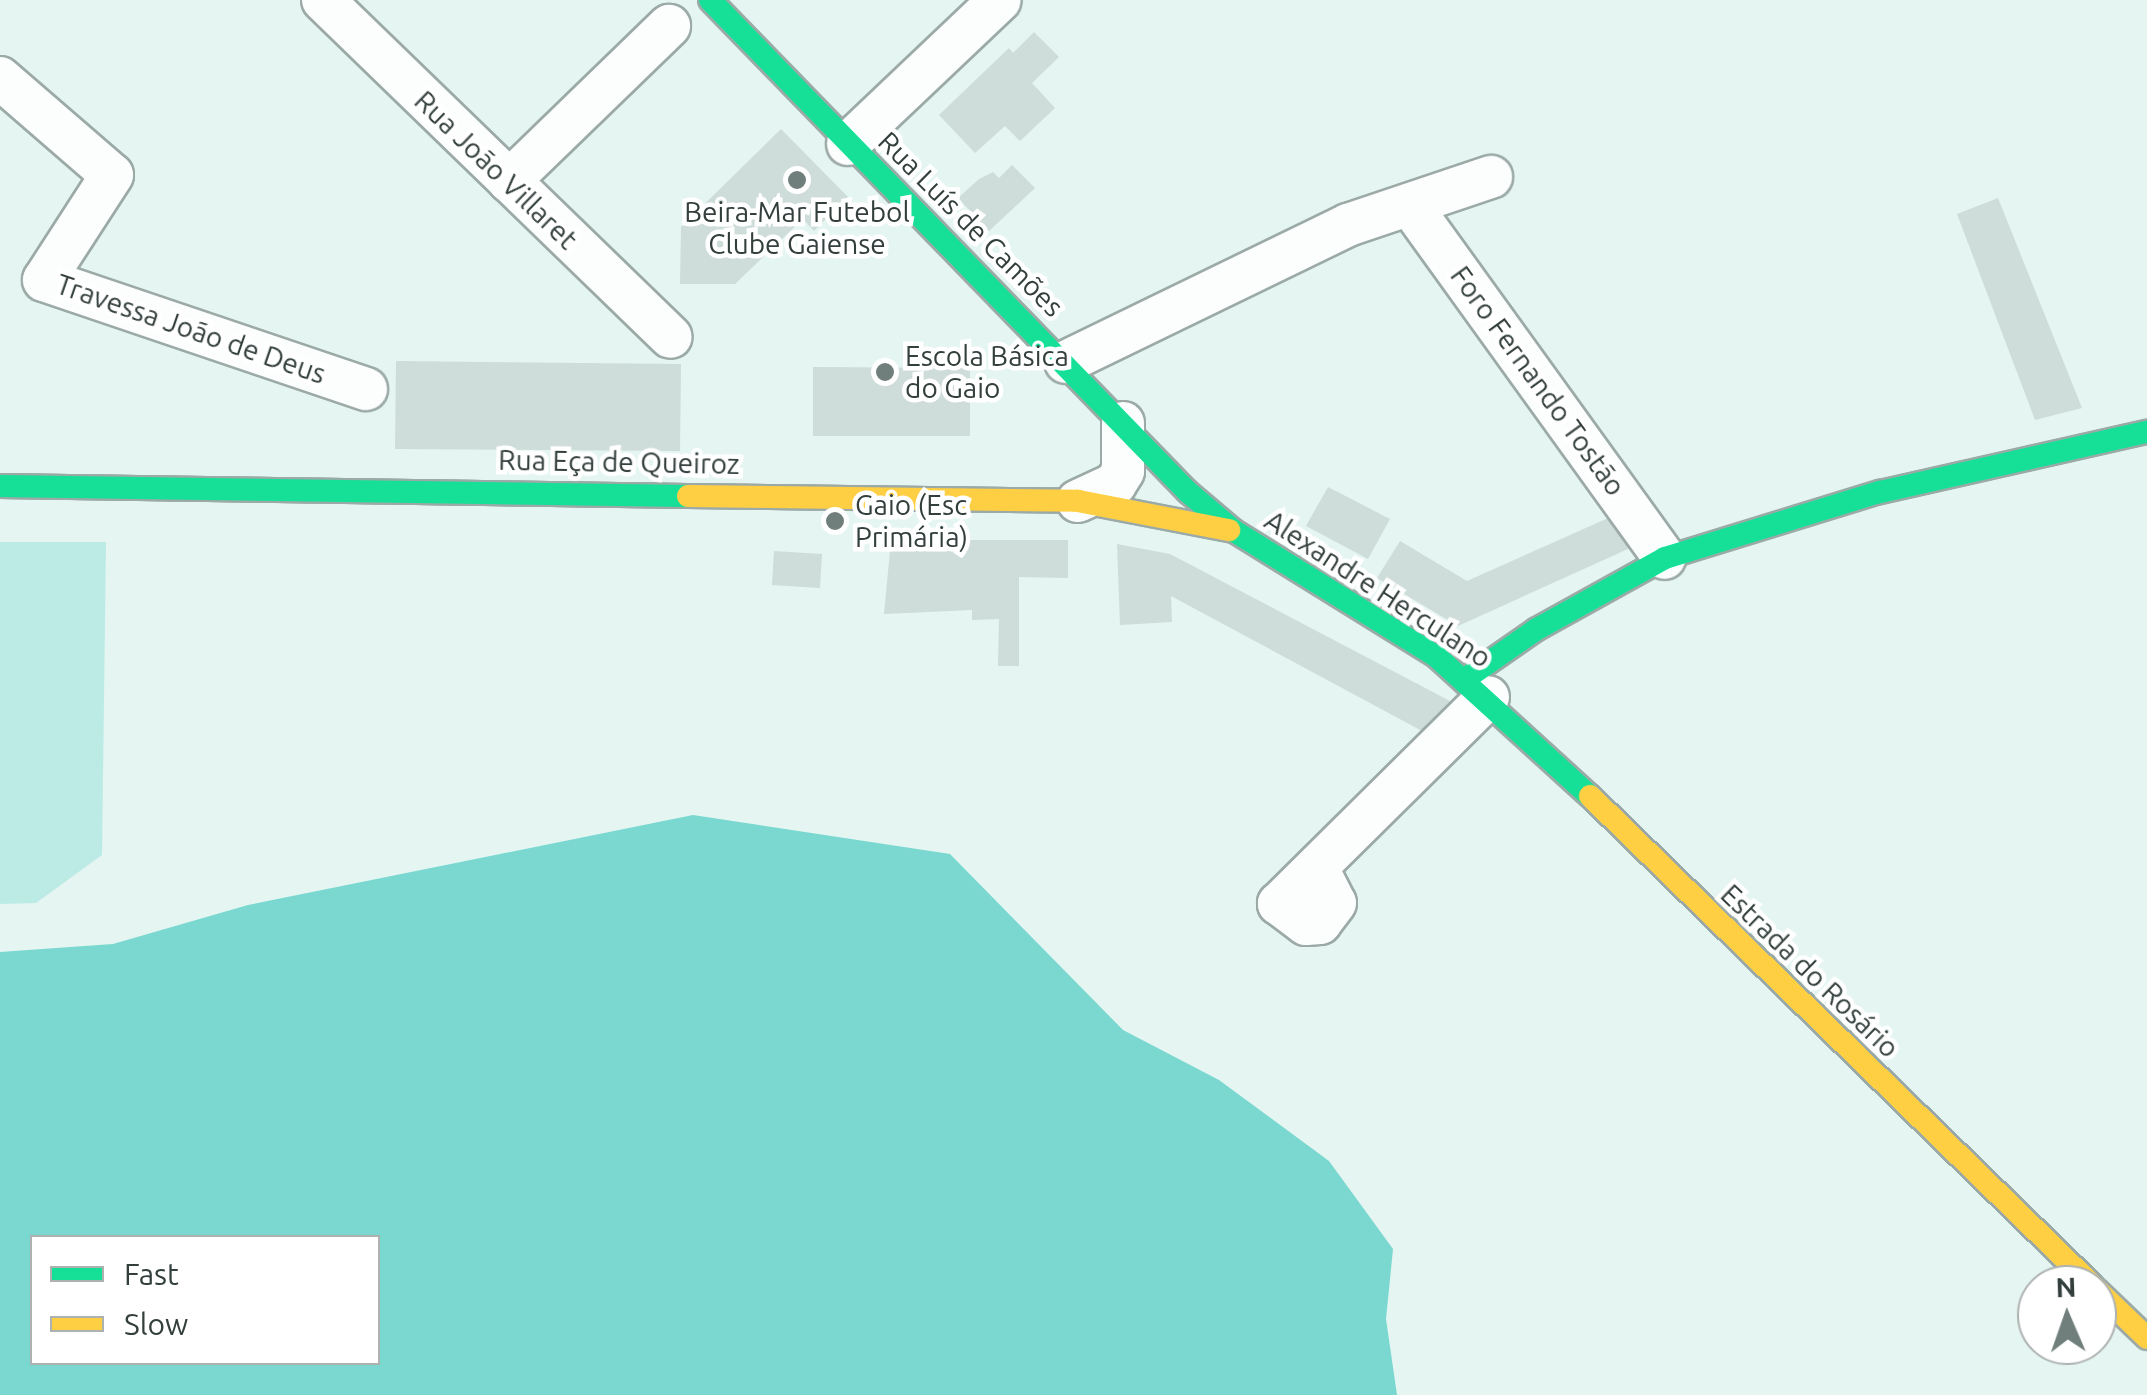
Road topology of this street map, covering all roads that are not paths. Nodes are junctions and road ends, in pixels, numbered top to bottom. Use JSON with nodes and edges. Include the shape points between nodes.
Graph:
{"nodes":[{"id":1,"x":710,"y":0,"type":"edge"},
{"id":2,"x":1000,"y":0,"type":"edge"},
{"id":3,"x":326,"y":1,"type":"edge"},
{"id":4,"x":669,"y":26,"type":"dead end"},
{"id":5,"x":0,"y":78,"type":"edge"},
{"id":6,"x":848,"y":144,"type":"junction"},
{"id":7,"x":1491,"y":177,"type":"dead end"},
{"id":8,"x":509,"y":181,"type":"junction"},
{"id":9,"x":1410,"y":205,"type":"junction"},
{"id":10,"x":671,"y":337,"type":"dead end"},
{"id":11,"x":1066,"y":362,"type":"junction"},
{"id":12,"x":366,"y":389,"type":"dead end"},
{"id":13,"x":1123,"y":422,"type":"junction"},
{"id":14,"x":2147,"y":432,"type":"edge"},
{"id":15,"x":0,"y":486,"type":"edge"},
{"id":16,"x":1078,"y":501,"type":"junction"},
{"id":17,"x":1234,"y":531,"type":"junction"},
{"id":18,"x":1665,"y":558,"type":"junction"},
{"id":19,"x":1476,"y":688,"type":"junction"},
{"id":20,"x":1317,"y":868,"type":"dead end"},
{"id":21,"x":2072,"y":1265,"type":"edge"},
{"id":22,"x":2117,"y":1309,"type":"edge"},
{"id":23,"x":2147,"y":1338,"type":"edge"}],
"edges":[{"from":1,"to":6,"type":"street","name":"Rua Luís de Camões"},
{"from":2,"to":6,"type":"street"},
{"from":3,"to":8,"type":"street","name":"Rua João Villaret"},
{"from":4,"to":8,"type":"street"},
{"from":5,"to":12,"type":"street","name":"Travessa João de Deus","via":[[112,175],[44,280]]},
{"from":6,"to":11,"type":"street","name":"Rua Luís de Camões"},
{"from":7,"to":9,"type":"street"},
{"from":8,"to":10,"type":"street","name":"Rua João Villaret"},
{"from":9,"to":11,"type":"street","via":[[1348,226]]},
{"from":9,"to":18,"type":"street","name":"Foro Fernando Tostão"},
{"from":11,"to":13,"type":"street","name":"Rua Luís de Camões"},
{"from":13,"to":16,"type":"street","via":[[1123,471],[1115,484]]},
{"from":13,"to":17,"type":"street","name":"Rua Luís de Camões"},
{"from":14,"to":18,"type":"street","via":[[1880,492]]},
{"from":15,"to":16,"type":"street","name":"Rua Eça de Queiroz"},
{"from":16,"to":17,"type":"street","name":"Rua Eça de Queiroz"},
{"from":17,"to":19,"type":"street","name":"Alexandre Herculano"},
{"from":18,"to":19,"type":"street","via":[[1537,628]]},
{"from":19,"to":20,"type":"street"},
{"from":19,"to":21,"type":"street","name":"Estrada do Rosário"},
{"from":22,"to":23,"type":"street","name":"Estrada do Rosário"}]}
